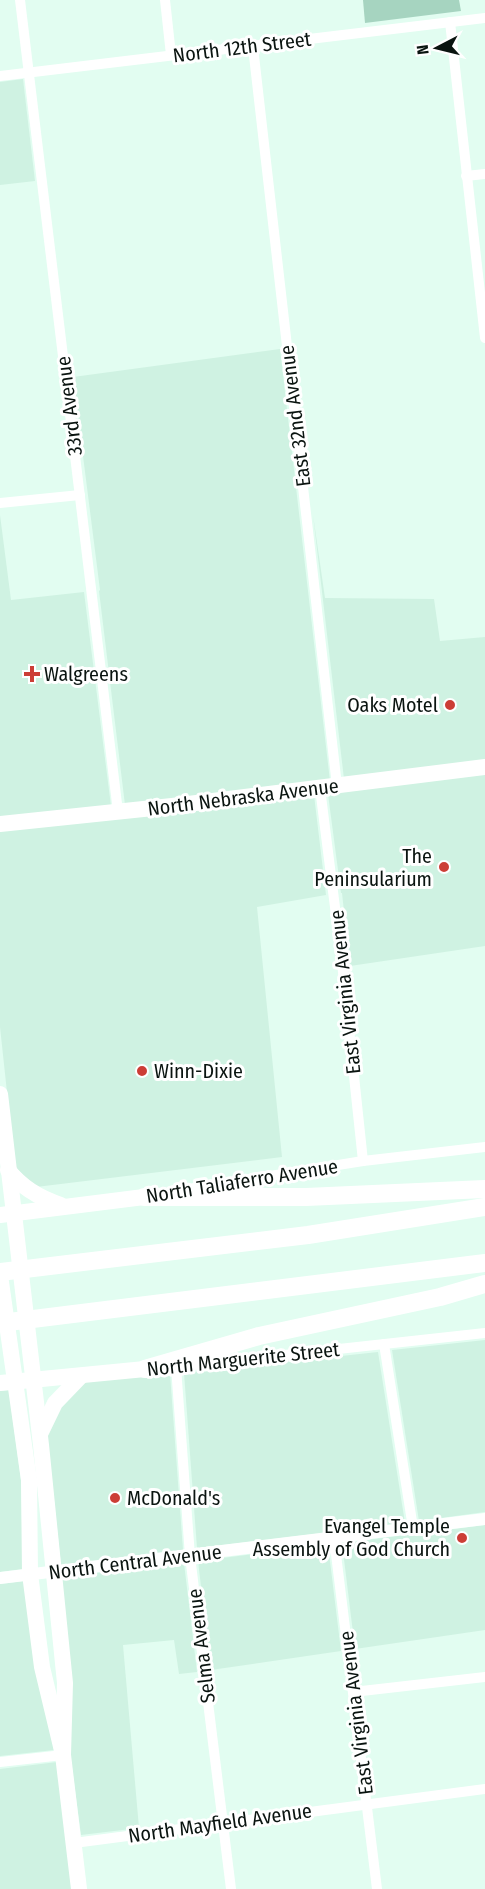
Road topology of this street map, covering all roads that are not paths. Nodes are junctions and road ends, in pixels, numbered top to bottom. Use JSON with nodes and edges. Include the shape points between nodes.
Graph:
{"nodes":[{"id":1,"x":20,"y":0,"type":"edge"},
{"id":2,"x":165,"y":0,"type":"edge"},
{"id":3,"x":485,"y":18,"type":"edge"},
{"id":4,"x":450,"y":22,"type":"junction"},
{"id":5,"x":254,"y":47,"type":"junction"},
{"id":6,"x":171,"y":55,"type":"junction"},
{"id":7,"x":29,"y":72,"type":"junction"},
{"id":8,"x":0,"y":76,"type":"edge"},
{"id":9,"x":485,"y":174,"type":"edge"},
{"id":10,"x":466,"y":176,"type":"junction"},
{"id":11,"x":485,"y":338,"type":"edge"},
{"id":12,"x":80,"y":495,"type":"junction"},
{"id":13,"x":0,"y":503,"type":"edge"},
{"id":14,"x":485,"y":767,"type":"edge"},
{"id":15,"x":337,"y":786,"type":"junction"},
{"id":16,"x":320,"y":788,"type":"junction"},
{"id":17,"x":118,"y":812,"type":"junction"},
{"id":18,"x":0,"y":824,"type":"edge"},
{"id":19,"x":0,"y":1094,"type":"edge"},
{"id":20,"x":485,"y":1147,"type":"edge"},
{"id":21,"x":363,"y":1161,"type":"junction"},
{"id":22,"x":8,"y":1170,"type":"junction"},
{"id":23,"x":485,"y":1189,"type":"edge"},
{"id":24,"x":144,"y":1197,"type":"junction"},
{"id":25,"x":65,"y":1206,"type":"junction"},
{"id":26,"x":485,"y":1207,"type":"edge"},
{"id":27,"x":6,"y":1214,"type":"edge"},
{"id":28,"x":485,"y":1263,"type":"edge"},
{"id":29,"x":0,"y":1274,"type":"edge"},
{"id":30,"x":485,"y":1284,"type":"edge"},
{"id":31,"x":0,"y":1323,"type":"edge"},
{"id":32,"x":485,"y":1333,"type":"edge"},
{"id":33,"x":384,"y":1344,"type":"junction"},
{"id":34,"x":177,"y":1367,"type":"junction"},
{"id":35,"x":145,"y":1369,"type":"junction"},
{"id":36,"x":81,"y":1376,"type":"junction"},
{"id":37,"x":33,"y":1380,"type":"junction"},
{"id":38,"x":8,"y":1382,"type":"edge"},
{"id":39,"x":39,"y":1436,"type":"junction"},
{"id":40,"x":485,"y":1519,"type":"edge"},
{"id":41,"x":413,"y":1528,"type":"junction"},
{"id":42,"x":334,"y":1538,"type":"junction"},
{"id":43,"x":190,"y":1556,"type":"junction"},
{"id":44,"x":54,"y":1572,"type":"junction"},
{"id":45,"x":30,"y":1574,"type":"junction"},
{"id":46,"x":0,"y":1578,"type":"edge"},
{"id":47,"x":485,"y":1677,"type":"edge"},
{"id":48,"x":353,"y":1692,"type":"junction"},
{"id":49,"x":63,"y":1755,"type":"junction"},
{"id":50,"x":0,"y":1762,"type":"edge"},
{"id":51,"x":485,"y":1789,"type":"edge"},
{"id":52,"x":366,"y":1804,"type":"junction"},
{"id":53,"x":223,"y":1823,"type":"junction"},
{"id":54,"x":74,"y":1843,"type":"junction"},
{"id":55,"x":80,"y":1889,"type":"edge"},
{"id":56,"x":231,"y":1889,"type":"edge"},
{"id":57,"x":377,"y":1889,"type":"edge"}],
"edges":[{"from":1,"to":7,"type":"street","name":"33rd Avenue"},
{"from":2,"to":6,"type":"street"},
{"from":3,"to":4,"type":"street","name":"North 12th Street"},
{"from":4,"to":5,"type":"street","name":"North 12th Street"},
{"from":4,"to":10,"type":"street"},
{"from":5,"to":6,"type":"street","name":"North 12th Street"},
{"from":5,"to":15,"type":"street","name":"East 32nd Avenue"},
{"from":6,"to":7,"type":"street","name":"North 12th Street"},
{"from":7,"to":8,"type":"street","name":"North 12th Street"},
{"from":7,"to":12,"type":"street","name":"33rd Avenue"},
{"from":9,"to":10,"type":"street"},
{"from":10,"to":11,"type":"street"},
{"from":12,"to":13,"type":"street"},
{"from":12,"to":17,"type":"street","name":"33rd Avenue"},
{"from":14,"to":15,"type":"main road","name":"North Nebraska Avenue"},
{"from":15,"to":16,"type":"main road","name":"North Nebraska Avenue"},
{"from":16,"to":17,"type":"main road","name":"North Nebraska Avenue"},
{"from":16,"to":21,"type":"street","name":"East Virginia Avenue"},
{"from":17,"to":18,"type":"main road","name":"North Nebraska Avenue"},
{"from":19,"to":22,"type":"main road"},
{"from":20,"to":21,"type":"street","name":"North Taliaferro Avenue"},
{"from":21,"to":24,"type":"street","name":"North Taliaferro Avenue"},
{"from":22,"to":25,"type":"main road","via":[[30,1192]]},
{"from":22,"to":27,"type":"main road"},
{"from":23,"to":24,"type":"highway","via":[[306,1197]]},
{"from":24,"to":25,"type":"main road","name":"North Taliaferro Avenue"},
{"from":25,"to":27,"type":"main road","name":"North Taliaferro Avenue"},
{"from":26,"to":29,"type":"highway","via":[[308,1235]]},
{"from":27,"to":37,"type":"main road"},
{"from":28,"to":31,"type":"highway"},
{"from":29,"to":38,"type":"main road"},
{"from":30,"to":35,"type":"highway","via":[[259,1336]]},
{"from":32,"to":33,"type":"street","name":"North Marguerite Street"},
{"from":33,"to":34,"type":"street","name":"North Marguerite Street"},
{"from":33,"to":41,"type":"street"},
{"from":34,"to":35,"type":"street","name":"North Marguerite Street"},
{"from":34,"to":43,"type":"street","name":"Selma Avenue"},
{"from":35,"to":36,"type":"main road","name":"North Marguerite Street"},
{"from":36,"to":37,"type":"main road","name":"North Marguerite Street"},
{"from":36,"to":39,"type":"main road","via":[[54,1403]]},
{"from":37,"to":38,"type":"main road","name":"North Marguerite Street"},
{"from":37,"to":39,"type":"main road"},
{"from":38,"to":45,"type":"main road","via":[[29,1480]]},
{"from":39,"to":44,"type":"main road"},
{"from":40,"to":41,"type":"street","name":"North Central Avenue"},
{"from":41,"to":42,"type":"street","name":"North Central Avenue"},
{"from":42,"to":43,"type":"street","name":"North Central Avenue"},
{"from":42,"to":48,"type":"street","name":"East Virginia Avenue"},
{"from":43,"to":44,"type":"street","name":"North Central Avenue"},
{"from":43,"to":53,"type":"street","name":"Selma Avenue"},
{"from":44,"to":45,"type":"street","name":"North Central Avenue"},
{"from":44,"to":49,"type":"main road","via":[[65,1683]]},
{"from":45,"to":46,"type":"street","name":"North Central Avenue"},
{"from":45,"to":49,"type":"main road","via":[[42,1667]]},
{"from":47,"to":48,"type":"street"},
{"from":48,"to":52,"type":"street","name":"East Virginia Avenue"},
{"from":49,"to":50,"type":"street"},
{"from":49,"to":54,"type":"main road"},
{"from":51,"to":52,"type":"street","name":"North Mayfield Avenue"},
{"from":52,"to":53,"type":"street","name":"North Mayfield Avenue"},
{"from":52,"to":57,"type":"street","name":"East Virginia Avenue"},
{"from":53,"to":54,"type":"street","name":"North Mayfield Avenue"},
{"from":53,"to":56,"type":"street","name":"Selma Avenue"},
{"from":54,"to":55,"type":"main road"}]}
